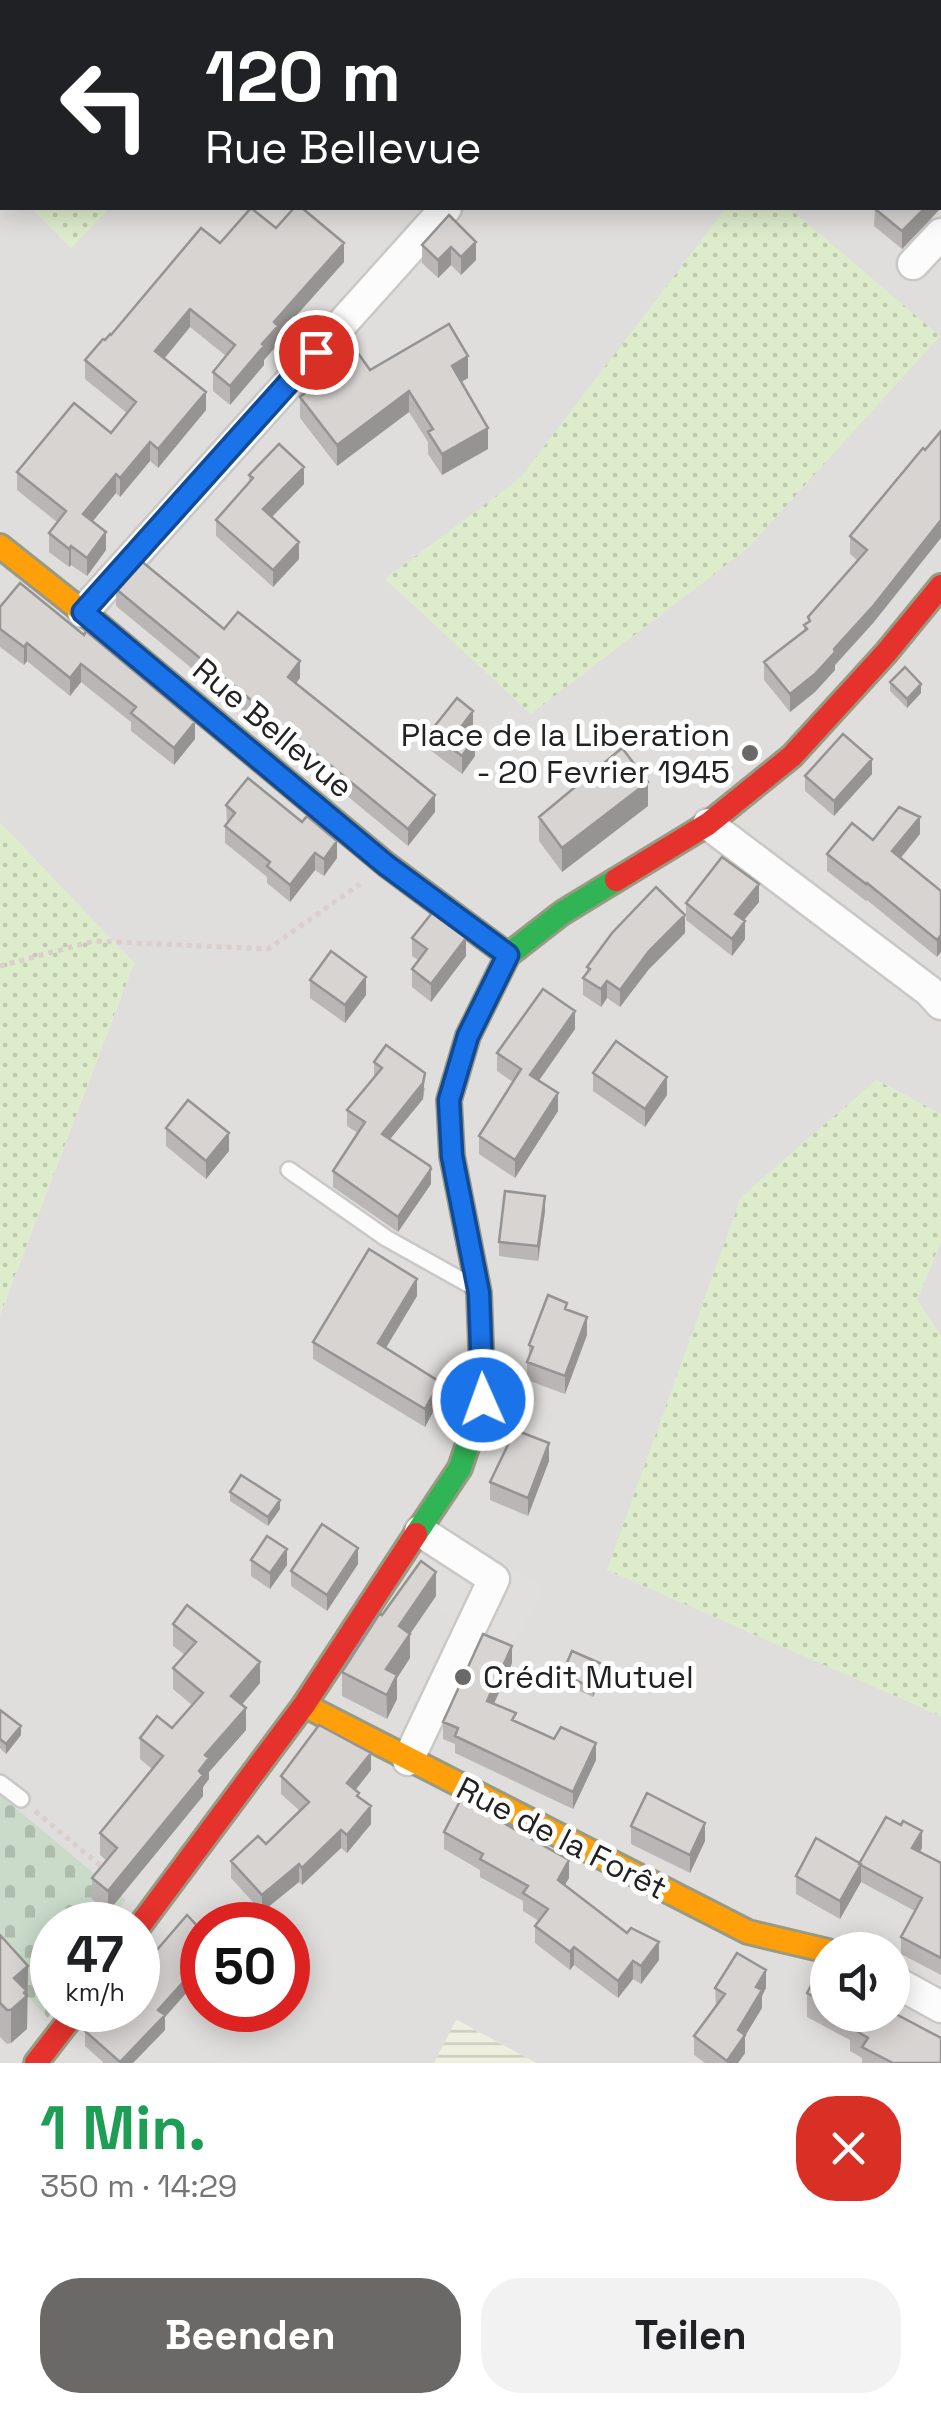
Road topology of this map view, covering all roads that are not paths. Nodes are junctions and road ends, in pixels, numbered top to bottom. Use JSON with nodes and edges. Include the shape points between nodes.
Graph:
{"nodes":[{"id":1,"x":444,"y":210,"type":"edge"},
{"id":2,"x":941,"y":234,"type":"edge"},
{"id":3,"x":913,"y":264,"type":"dead end"},
{"id":4,"x":0,"y":546,"type":"edge"},
{"id":5,"x":941,"y":586,"type":"edge"},
{"id":6,"x":83,"y":612,"type":"junction"},
{"id":7,"x":708,"y":824,"type":"junction"},
{"id":8,"x":508,"y":955,"type":"junction"},
{"id":9,"x":941,"y":1004,"type":"edge"},
{"id":10,"x":289,"y":1170,"type":"dead end"},
{"id":11,"x":478,"y":1290,"type":"junction"},
{"id":12,"x":420,"y":1530,"type":"junction"},
{"id":13,"x":304,"y":1705,"type":"junction"},
{"id":14,"x":408,"y":1760,"type":"junction"},
{"id":15,"x":0,"y":1782,"type":"edge"},
{"id":16,"x":22,"y":1800,"type":"road end"},
{"id":17,"x":157,"y":1902,"type":"edge"},
{"id":18,"x":810,"y":1946,"type":"edge"},
{"id":19,"x":910,"y":1990,"type":"edge"},
{"id":20,"x":941,"y":2008,"type":"edge"},
{"id":21,"x":61,"y":2032,"type":"edge"},
{"id":22,"x":36,"y":2063,"type":"edge"}],
"edges":[{"from":1,"to":6,"type":"street"},
{"from":2,"to":3,"type":"street"},
{"from":4,"to":6,"type":"main road","name":"Rue Bellevue"},
{"from":5,"to":7,"type":"main road","via":[[792,756]]},
{"from":6,"to":8,"type":"main road","name":"Rue Bellevue","via":[[386,865]]},
{"from":7,"to":8,"type":"main road","via":[[562,913]]},
{"from":7,"to":9,"type":"street"},
{"from":8,"to":11,"type":"main road","via":[[468,1036],[449,1100],[452,1156]]},
{"from":10,"to":11,"type":"lane","via":[[386,1238]]},
{"from":11,"to":12,"type":"main road","via":[[483,1400],[460,1468]]},
{"from":12,"to":13,"type":"main road"},
{"from":12,"to":14,"type":"street","via":[[494,1580]]},
{"from":13,"to":14,"type":"main road","name":"Rue de la Forêt"},
{"from":13,"to":17,"type":"main road"},
{"from":14,"to":18,"type":"main road","name":"Rue de la Forêt","via":[[748,1932]]},
{"from":15,"to":16,"type":"lane"},
{"from":19,"to":20,"type":"street"},
{"from":21,"to":22,"type":"main road"}]}
